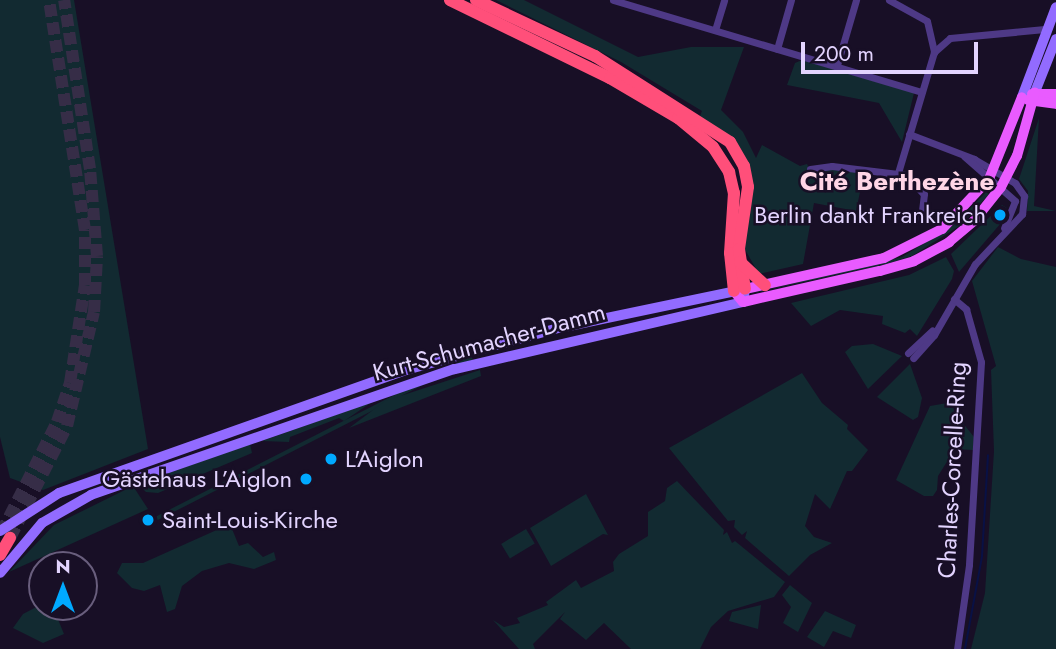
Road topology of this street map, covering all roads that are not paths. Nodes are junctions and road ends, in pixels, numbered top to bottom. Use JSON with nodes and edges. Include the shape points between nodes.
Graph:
{"nodes":[{"id":1,"x":450,"y":0,"type":"edge"},
{"id":2,"x":476,"y":0,"type":"edge"},
{"id":3,"x":613,"y":0,"type":"edge"},
{"id":4,"x":649,"y":0,"type":"edge"},
{"id":5,"x":724,"y":0,"type":"edge"},
{"id":6,"x":791,"y":0,"type":"edge"},
{"id":7,"x":856,"y":0,"type":"edge"},
{"id":8,"x":890,"y":0,"type":"edge"},
{"id":9,"x":1056,"y":7,"type":"edge"},
{"id":10,"x":647,"y":10,"type":"junction"},
{"id":11,"x":1045,"y":29,"type":"junction"},
{"id":12,"x":715,"y":30,"type":"junction"},
{"id":13,"x":932,"y":30,"type":"junction"},
{"id":14,"x":950,"y":38,"type":"junction"},
{"id":15,"x":1056,"y":39,"type":"edge"},
{"id":16,"x":777,"y":49,"type":"junction"},
{"id":17,"x":934,"y":52,"type":"junction"},
{"id":18,"x":837,"y":65,"type":"junction"},
{"id":19,"x":922,"y":92,"type":"junction"},
{"id":20,"x":1056,"y":94,"type":"edge"},
{"id":21,"x":1030,"y":97,"type":"junction"},
{"id":22,"x":1056,"y":104,"type":"edge"},
{"id":23,"x":909,"y":134,"type":"junction"},
{"id":24,"x":810,"y":169,"type":"dead end"},
{"id":25,"x":898,"y":173,"type":"junction"},
{"id":26,"x":991,"y":174,"type":"junction"},
{"id":27,"x":1004,"y":182,"type":"junction"},
{"id":28,"x":921,"y":218,"type":"dead end"},
{"id":29,"x":1000,"y":235,"type":"junction"},
{"id":30,"x":740,"y":262,"type":"junction"},
{"id":31,"x":765,"y":285,"type":"junction"},
{"id":32,"x":741,"y":294,"type":"junction"},
{"id":33,"x":954,"y":299,"type":"junction"},
{"id":34,"x":479,"y":348,"type":"junction"},
{"id":35,"x":910,"y":356,"type":"dead end"},
{"id":36,"x":482,"y":360,"type":"junction"},
{"id":37,"x":5,"y":535,"type":"edge"},
{"id":38,"x":0,"y":555,"type":"edge"},
{"id":39,"x":0,"y":573,"type":"edge"},
{"id":40,"x":957,"y":649,"type":"edge"}],
"edges":[{"from":1,"to":32,"type":"highway","via":[[622,84],[678,118],[713,147],[729,172],[734,193],[730,253]]},
{"from":2,"to":30,"type":"highway","via":[[606,62],[730,142],[744,166],[748,187]]},
{"from":3,"to":10,"type":"street"},
{"from":4,"to":10,"type":"street"},
{"from":5,"to":12,"type":"street"},
{"from":6,"to":16,"type":"street"},
{"from":7,"to":18,"type":"street"},
{"from":8,"to":13,"type":"street","via":[[918,12]]},
{"from":9,"to":11,"type":"main road","name":"Kurt-Schumacher-Damm"},
{"from":10,"to":12,"type":"street"},
{"from":11,"to":14,"type":"street"},
{"from":11,"to":21,"type":"main road","name":"Kurt-Schumacher-Damm"},
{"from":12,"to":16,"type":"street"},
{"from":13,"to":14,"type":"street"},
{"from":13,"to":17,"type":"street"},
{"from":14,"to":17,"type":"street"},
{"from":15,"to":21,"type":"main road","name":"Kurt-Schumacher-Damm"},
{"from":16,"to":18,"type":"street"},
{"from":17,"to":19,"type":"street"},
{"from":18,"to":19,"type":"street"},
{"from":19,"to":23,"type":"street"},
{"from":20,"to":21,"type":"main road"},
{"from":21,"to":22,"type":"main road"},
{"from":21,"to":26,"type":"main road","name":"Kurt-Schumacher-Damm"},
{"from":21,"to":27,"type":"main road","name":"Kurt-Schumacher-Damm"},
{"from":23,"to":25,"type":"street"},
{"from":23,"to":26,"type":"street","via":[[964,156]]},
{"from":24,"to":25,"type":"street","via":[[832,166]]},
{"from":25,"to":28,"type":"street","via":[[912,177],[923,190]]},
{"from":26,"to":27,"type":"street"},
{"from":26,"to":31,"type":"main road","name":"Kurt-Schumacher-Damm","via":[[957,217],[919,244],[884,258]]},
{"from":27,"to":29,"type":"street","via":[[1015,208]]},
{"from":27,"to":29,"type":"street","via":[[1022,190],[1024,204],[1022,214]]},
{"from":27,"to":32,"type":"main road","name":"Kurt-Schumacher-Damm","via":[[968,226],[922,257]]},
{"from":29,"to":33,"type":"street"},
{"from":30,"to":31,"type":"highway"},
{"from":30,"to":32,"type":"highway"},
{"from":31,"to":32,"type":"main road","name":"Kurt-Schumacher-Damm"},
{"from":32,"to":34,"type":"main road","name":"Kurt-Schumacher-Damm"},
{"from":32,"to":36,"type":"main road","name":"Kurt-Schumacher-Damm"},
{"from":33,"to":35,"type":"street","via":[[938,326]]},
{"from":33,"to":40,"type":"street","name":"Charles-Corcelle-Ring","via":[[966,309],[981,362],[969,565]]},
{"from":34,"to":36,"type":"main road"},
{"from":34,"to":37,"type":"main road","name":"Kurt-Schumacher-Damm","via":[[59,493]]},
{"from":36,"to":39,"type":"main road","name":"Kurt-Schumacher-Damm","via":[[84,498],[33,531]]},
{"from":37,"to":38,"type":"highway"}]}
